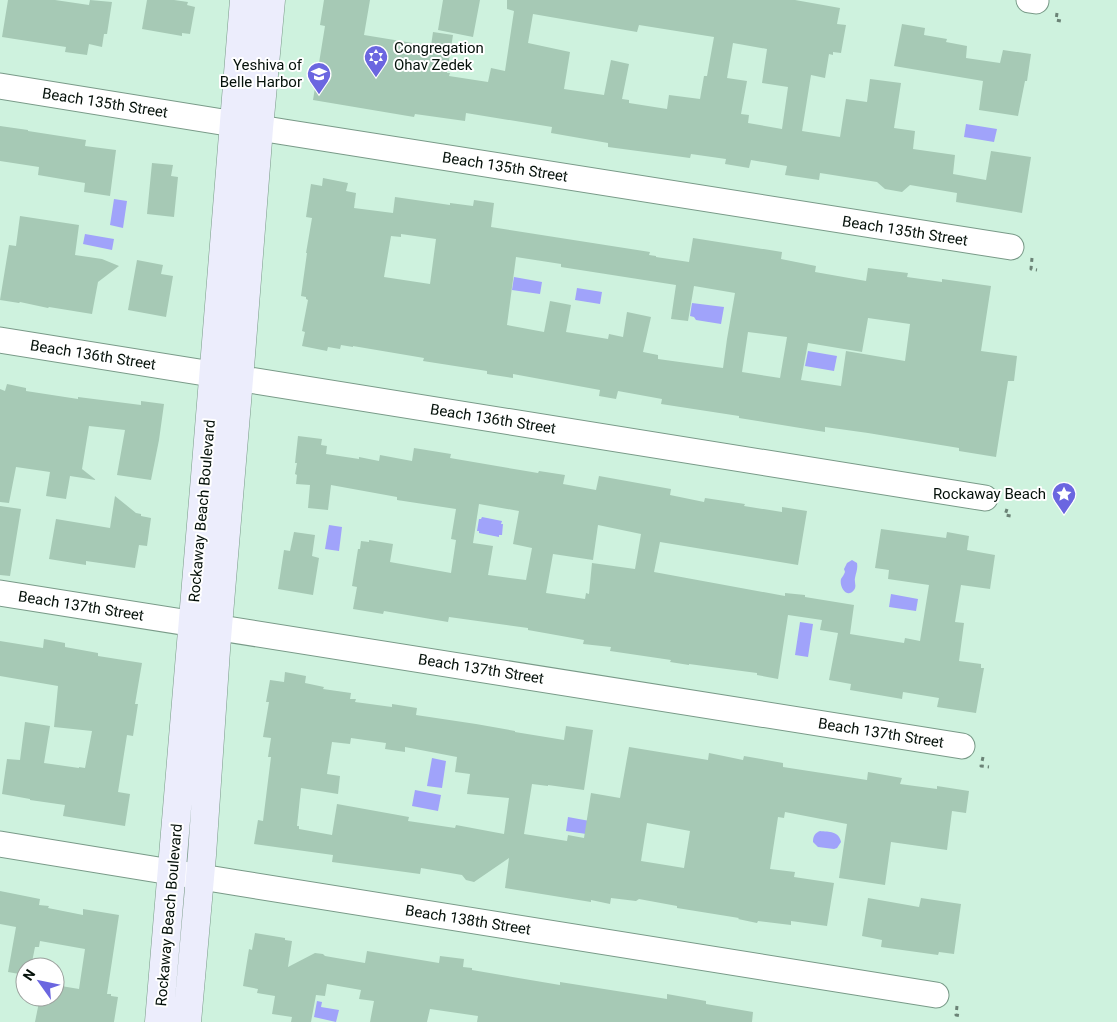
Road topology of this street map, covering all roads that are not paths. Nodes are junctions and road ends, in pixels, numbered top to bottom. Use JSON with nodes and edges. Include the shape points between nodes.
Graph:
{"nodes":[{"id":1,"x":244,"y":0,"type":"edge"},
{"id":2,"x":271,"y":0,"type":"edge"},
{"id":3,"x":0,"y":86,"type":"edge"},
{"id":4,"x":246,"y":126,"type":"junction"},
{"id":5,"x":1011,"y":247,"type":"dead end"},
{"id":6,"x":0,"y":340,"type":"edge"},
{"id":7,"x":226,"y":376,"type":"junction"},
{"id":8,"x":985,"y":498,"type":"dead end"},
{"id":9,"x":0,"y":593,"type":"edge"},
{"id":10,"x":205,"y":626,"type":"junction"},
{"id":11,"x":962,"y":746,"type":"dead end"},
{"id":12,"x":0,"y":844,"type":"edge"},
{"id":13,"x":173,"y":872,"type":"junction"},
{"id":14,"x":200,"y":876,"type":"junction"},
{"id":15,"x":936,"y":995,"type":"dead end"},
{"id":16,"x":159,"y":1022,"type":"edge"},
{"id":17,"x":187,"y":1022,"type":"edge"}],
"edges":[{"from":1,"to":4,"type":"street","name":"Rockaway Beach Boulevard"},
{"from":2,"to":4,"type":"street","name":"Rockaway Beach Boulevard"},
{"from":3,"to":4,"type":"street","name":"Beach 135th Street"},
{"from":4,"to":5,"type":"street","name":"Beach 135th Street"},
{"from":4,"to":7,"type":"street","name":"Rockaway Beach Boulevard"},
{"from":6,"to":7,"type":"street","name":"Beach 136th Street"},
{"from":7,"to":8,"type":"street","name":"Beach 136th Street"},
{"from":7,"to":10,"type":"street","name":"Rockaway Beach Boulevard"},
{"from":9,"to":10,"type":"street","name":"Beach 137th Street"},
{"from":10,"to":11,"type":"street","name":"Beach 137th Street"},
{"from":10,"to":13,"type":"street","name":"Rockaway Beach Boulevard"},
{"from":10,"to":14,"type":"street","name":"Rockaway Beach Boulevard"},
{"from":12,"to":13,"type":"street","name":"Beach 138th Street"},
{"from":13,"to":14,"type":"street","name":"Beach 138th Street"},
{"from":13,"to":16,"type":"street","name":"Rockaway Beach Boulevard"},
{"from":14,"to":15,"type":"street","name":"Beach 138th Street"},
{"from":14,"to":17,"type":"street","name":"Rockaway Beach Boulevard"}]}
